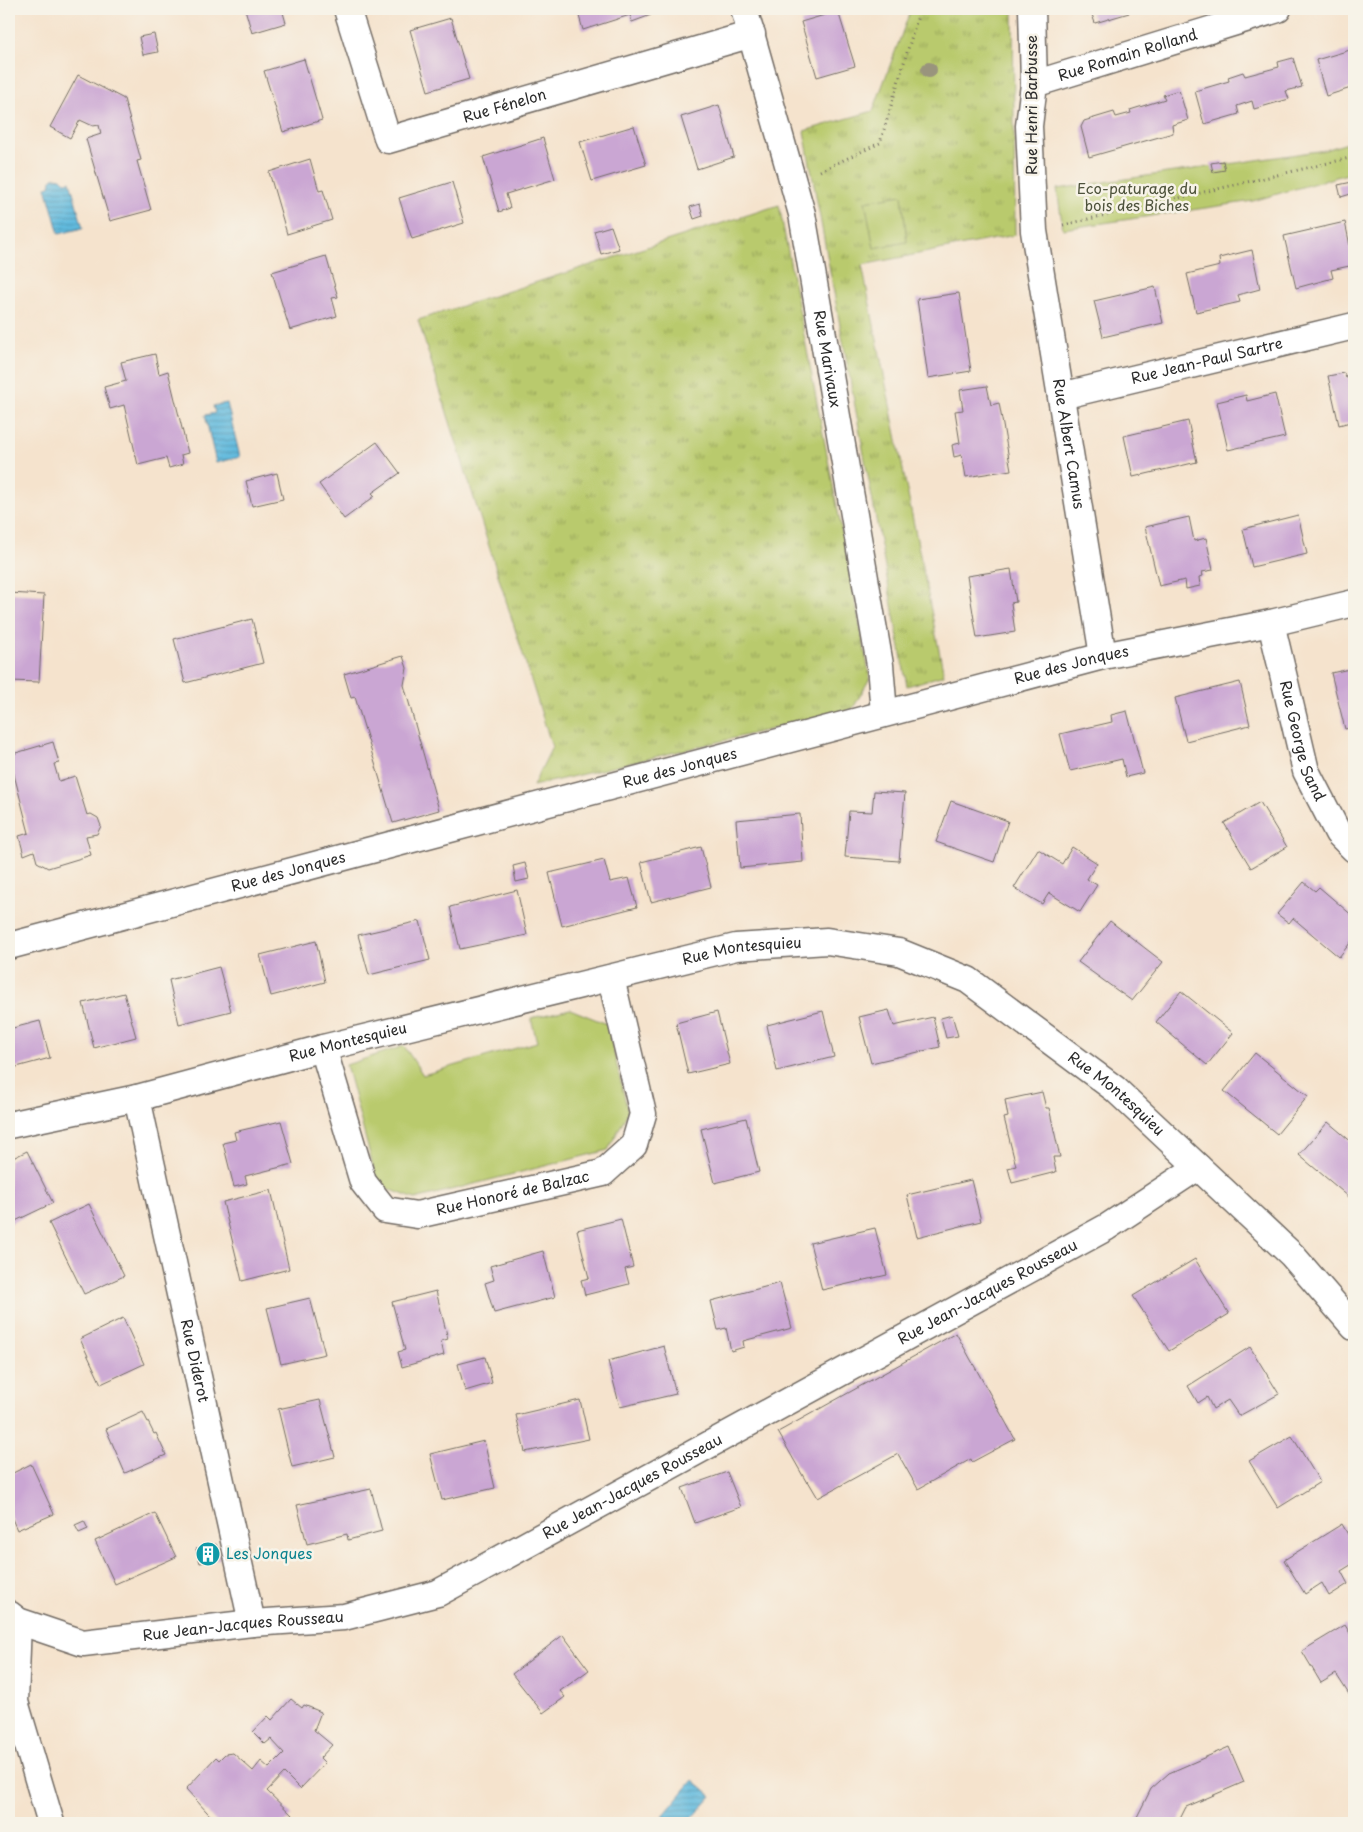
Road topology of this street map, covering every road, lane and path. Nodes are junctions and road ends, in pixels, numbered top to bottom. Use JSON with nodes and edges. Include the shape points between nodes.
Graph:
{"nodes":[{"id":1,"x":347,"y":9,"type":"edge"},
{"id":2,"x":744,"y":9,"type":"edge"},
{"id":3,"x":920,"y":9,"type":"edge"},
{"id":4,"x":1032,"y":9,"type":"edge"},
{"id":5,"x":1278,"y":9,"type":"edge"},
{"id":6,"x":752,"y":34,"type":"junction"},
{"id":7,"x":1034,"y":84,"type":"junction"},
{"id":8,"x":1354,"y":157,"type":"edge"},
{"id":9,"x":792,"y":184,"type":"junction"},
{"id":10,"x":1034,"y":231,"type":"junction"},
{"id":11,"x":1354,"y":326,"type":"edge"},
{"id":12,"x":1061,"y":396,"type":"junction"},
{"id":13,"x":1354,"y":603,"type":"edge"},
{"id":14,"x":1271,"y":623,"type":"junction"},
{"id":15,"x":1103,"y":656,"type":"junction"},
{"id":16,"x":884,"y":714,"type":"junction"},
{"id":17,"x":1354,"y":849,"type":"edge"},
{"id":18,"x":9,"y":946,"type":"edge"},
{"id":19,"x":611,"y":978,"type":"junction"},
{"id":20,"x":323,"y":1048,"type":"junction"},
{"id":21,"x":138,"y":1098,"type":"junction"},
{"id":22,"x":9,"y":1124,"type":"edge"},
{"id":23,"x":1198,"y":1167,"type":"junction"},
{"id":24,"x":1354,"y":1327,"type":"edge"},
{"id":25,"x":13,"y":1617,"type":"edge"},
{"id":26,"x":252,"y":1623,"type":"junction"},
{"id":27,"x":12,"y":1703,"type":"edge"},
{"id":28,"x":51,"y":1823,"type":"edge"}],
"edges":[{"from":1,"to":6,"type":"street","name":"Rue Fénelon","via":[[388,140]]},
{"from":2,"to":6,"type":"street","name":"Rue Marivaux"},
{"from":3,"to":9,"type":"path","via":[[880,143]]},
{"from":4,"to":7,"type":"street","name":"Rue Henri Barbusse"},
{"from":5,"to":7,"type":"street","name":"Rue Romain Rolland"},
{"from":6,"to":9,"type":"street","name":"Rue Marivaux"},
{"from":7,"to":10,"type":"street","name":"Rue Henri Barbusse","via":[[1029,126]]},
{"from":8,"to":10,"type":"path"},
{"from":9,"to":16,"type":"street","name":"Rue Marivaux","via":[[802,214],[875,636]]},
{"from":10,"to":12,"type":"street","name":"Rue Albert Camus"},
{"from":11,"to":12,"type":"street","name":"Rue Jean-Paul Sartre"},
{"from":12,"to":15,"type":"street","name":"Rue Albert Camus"},
{"from":13,"to":14,"type":"street","name":"Rue des Jonques"},
{"from":14,"to":15,"type":"street","name":"Rue des Jonques"},
{"from":14,"to":17,"type":"street","name":"Rue George Sand","via":[[1306,771],[1338,833]]},
{"from":15,"to":16,"type":"street","name":"Rue des Jonques"},
{"from":16,"to":18,"type":"street","name":"Rue des Jonques"},
{"from":19,"to":20,"type":"street","name":"Rue Montesquieu"},
{"from":19,"to":20,"type":"street","name":"Rue Honoré de Balzac","via":[[643,1114],[634,1145],[602,1173],[417,1215],[384,1210],[363,1182]]},
{"from":19,"to":23,"type":"street","name":"Rue Montesquieu","via":[[736,947],[827,941],[899,952],[968,980],[1115,1089]]},
{"from":20,"to":21,"type":"street","name":"Rue Montesquieu"},
{"from":21,"to":22,"type":"street","name":"Rue Montesquieu"},
{"from":21,"to":26,"type":"street","name":"Rue Diderot"},
{"from":23,"to":24,"type":"street","name":"Rue Montesquieu","via":[[1292,1255]]},
{"from":23,"to":26,"type":"street","name":"Rue Jean-Jacques Rousseau","via":[[1107,1226],[438,1593],[344,1617]]},
{"from":25,"to":26,"type":"street","name":"Rue Jean-Jacques Rousseau","via":[[83,1643]]},
{"from":25,"to":27,"type":"street"},
{"from":27,"to":28,"type":"street"}]}
